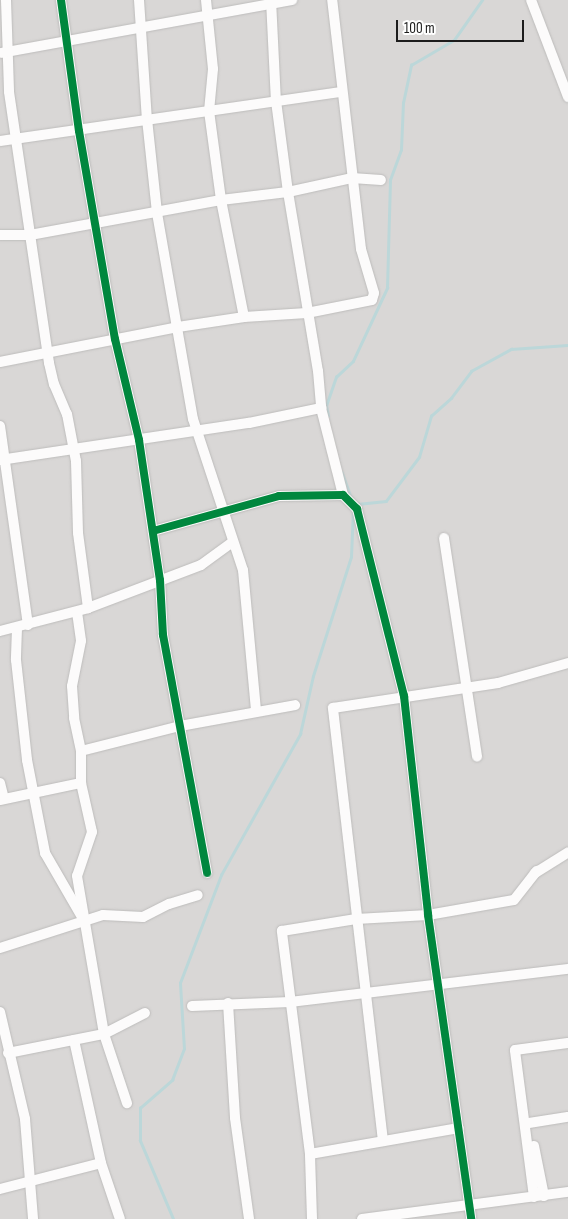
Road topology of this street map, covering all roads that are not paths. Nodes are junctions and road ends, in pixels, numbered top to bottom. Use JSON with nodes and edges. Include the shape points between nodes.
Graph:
{"nodes":[{"id":1,"x":6,"y":0,"type":"edge"},
{"id":2,"x":61,"y":0,"type":"edge"},
{"id":3,"x":139,"y":0,"type":"edge"},
{"id":4,"x":206,"y":0,"type":"edge"},
{"id":5,"x":292,"y":0,"type":"edge"},
{"id":6,"x":332,"y":0,"type":"edge"},
{"id":7,"x":530,"y":0,"type":"edge"},
{"id":8,"x":272,"y":2,"type":"edge"},
{"id":9,"x":209,"y":17,"type":"junction"},
{"id":10,"x":143,"y":28,"type":"junction"},
{"id":11,"x":65,"y":39,"type":"junction"},
{"id":12,"x":3,"y":53,"type":"edge"},
{"id":13,"x":341,"y":92,"type":"junction"},
{"id":14,"x":568,"y":97,"type":"edge"},
{"id":15,"x":276,"y":101,"type":"junction"},
{"id":16,"x":209,"y":111,"type":"junction"},
{"id":17,"x":147,"y":120,"type":"junction"},
{"id":18,"x":79,"y":132,"type":"junction"},
{"id":19,"x":16,"y":139,"type":"junction"},
{"id":20,"x":0,"y":141,"type":"edge"},
{"id":21,"x":352,"y":178,"type":"junction"},
{"id":22,"x":381,"y":180,"type":"dead end"},
{"id":23,"x":288,"y":192,"type":"junction"},
{"id":24,"x":221,"y":200,"type":"junction"},
{"id":25,"x":157,"y":213,"type":"junction"},
{"id":26,"x":95,"y":222,"type":"junction"},
{"id":27,"x":0,"y":235,"type":"edge"},
{"id":28,"x":30,"y":235,"type":"junction"},
{"id":29,"x":307,"y":313,"type":"junction"},
{"id":30,"x":244,"y":316,"type":"junction"},
{"id":31,"x":178,"y":326,"type":"junction"},
{"id":32,"x":115,"y":339,"type":"junction"},
{"id":33,"x":48,"y":352,"type":"junction"},
{"id":34,"x":0,"y":362,"type":"edge"},
{"id":35,"x":321,"y":408,"type":"junction"},
{"id":36,"x":0,"y":426,"type":"edge"},
{"id":37,"x":196,"y":430,"type":"junction"},
{"id":38,"x":139,"y":440,"type":"junction"},
{"id":39,"x":75,"y":450,"type":"junction"},
{"id":40,"x":3,"y":459,"type":"edge"},
{"id":41,"x":343,"y":495,"type":"junction"},
{"id":42,"x":222,"y":512,"type":"junction"},
{"id":43,"x":153,"y":531,"type":"junction"},
{"id":44,"x":444,"y":538,"type":"dead end"},
{"id":45,"x":233,"y":542,"type":"junction"},
{"id":46,"x":160,"y":580,"type":"junction"},
{"id":47,"x":88,"y":608,"type":"junction"},
{"id":48,"x":77,"y":612,"type":"junction"},
{"id":49,"x":28,"y":625,"type":"junction"},
{"id":50,"x":17,"y":628,"type":"junction"},
{"id":51,"x":0,"y":631,"type":"edge"},
{"id":52,"x":568,"y":663,"type":"edge"},
{"id":53,"x":466,"y":685,"type":"junction"},
{"id":54,"x":404,"y":696,"type":"junction"},
{"id":55,"x":295,"y":705,"type":"dead end"},
{"id":56,"x":256,"y":711,"type":"junction"},
{"id":57,"x":180,"y":726,"type":"junction"},
{"id":58,"x":81,"y":751,"type":"junction"},
{"id":59,"x":477,"y":757,"type":"dead end"},
{"id":60,"x":0,"y":783,"type":"edge"},
{"id":61,"x":81,"y":784,"type":"junction"},
{"id":62,"x":33,"y":791,"type":"junction"},
{"id":63,"x":2,"y":799,"type":"edge"},
{"id":64,"x":568,"y":852,"type":"edge"},
{"id":65,"x":207,"y":873,"type":"dead end"},
{"id":66,"x":198,"y":895,"type":"dead end"},
{"id":67,"x":428,"y":915,"type":"junction"},
{"id":68,"x":356,"y":919,"type":"junction"},
{"id":69,"x":85,"y":922,"type":"junction"},
{"id":70,"x":0,"y":948,"type":"edge"},
{"id":71,"x":568,"y":969,"type":"edge"},
{"id":72,"x":437,"y":985,"type":"junction"},
{"id":73,"x":368,"y":992,"type":"junction"},
{"id":74,"x":290,"y":1002,"type":"junction"},
{"id":75,"x":228,"y":1004,"type":"junction"},
{"id":76,"x":192,"y":1006,"type":"dead end"},
{"id":77,"x":0,"y":1012,"type":"edge"},
{"id":78,"x":145,"y":1014,"type":"dead end"},
{"id":79,"x":104,"y":1034,"type":"junction"},
{"id":80,"x":74,"y":1040,"type":"junction"},
{"id":81,"x":568,"y":1043,"type":"edge"},
{"id":82,"x":515,"y":1050,"type":"junction"},
{"id":83,"x":8,"y":1053,"type":"junction"},
{"id":84,"x":127,"y":1103,"type":"dead end"},
{"id":85,"x":568,"y":1117,"type":"edge"},
{"id":86,"x":530,"y":1123,"type":"junction"},
{"id":87,"x":459,"y":1128,"type":"junction"},
{"id":88,"x":383,"y":1141,"type":"junction"},
{"id":89,"x":310,"y":1154,"type":"junction"},
{"id":90,"x":101,"y":1163,"type":"junction"},
{"id":91,"x":31,"y":1180,"type":"junction"},
{"id":92,"x":0,"y":1189,"type":"edge"},
{"id":93,"x":568,"y":1192,"type":"edge"},
{"id":94,"x":539,"y":1196,"type":"junction"},
{"id":95,"x":470,"y":1205,"type":"junction"},
{"id":96,"x":392,"y":1217,"type":"edge"},
{"id":97,"x":33,"y":1219,"type":"edge"},
{"id":98,"x":120,"y":1219,"type":"edge"},
{"id":99,"x":249,"y":1219,"type":"edge"},
{"id":100,"x":312,"y":1219,"type":"edge"},
{"id":101,"x":362,"y":1219,"type":"edge"},
{"id":102,"x":472,"y":1219,"type":"edge"}],
"edges":[{"from":1,"to":12,"type":"street"},
{"from":2,"to":11,"type":"street"},
{"from":3,"to":10,"type":"street"},
{"from":4,"to":9,"type":"street"},
{"from":5,"to":8,"type":"street"},
{"from":6,"to":13,"type":"street"},
{"from":7,"to":14,"type":"street"},
{"from":8,"to":9,"type":"street"},
{"from":8,"to":15,"type":"street"},
{"from":9,"to":10,"type":"street"},
{"from":9,"to":16,"type":"street","via":[[212,70]]},
{"from":10,"to":11,"type":"street"},
{"from":10,"to":17,"type":"street"},
{"from":11,"to":12,"type":"street"},
{"from":11,"to":18,"type":"street"},
{"from":12,"to":19,"type":"street"},
{"from":13,"to":15,"type":"street"},
{"from":13,"to":21,"type":"street"},
{"from":15,"to":16,"type":"street"},
{"from":15,"to":23,"type":"street"},
{"from":16,"to":17,"type":"street"},
{"from":16,"to":24,"type":"street"},
{"from":17,"to":18,"type":"street"},
{"from":17,"to":25,"type":"street"},
{"from":18,"to":19,"type":"street"},
{"from":18,"to":26,"type":"street"},
{"from":19,"to":20,"type":"street"},
{"from":19,"to":28,"type":"street"},
{"from":21,"to":22,"type":"street"},
{"from":21,"to":23,"type":"street"},
{"from":21,"to":29,"type":"street","via":[[362,249],[374,298],[358,305]]},
{"from":23,"to":24,"type":"street"},
{"from":23,"to":29,"type":"street"},
{"from":24,"to":25,"type":"street"},
{"from":24,"to":30,"type":"street"},
{"from":25,"to":26,"type":"street"},
{"from":25,"to":31,"type":"street"},
{"from":26,"to":28,"type":"street"},
{"from":26,"to":32,"type":"street"},
{"from":27,"to":28,"type":"street"},
{"from":28,"to":33,"type":"street"},
{"from":29,"to":30,"type":"street"},
{"from":29,"to":35,"type":"street"},
{"from":30,"to":31,"type":"street"},
{"from":31,"to":32,"type":"street"},
{"from":31,"to":37,"type":"street"},
{"from":32,"to":33,"type":"street"},
{"from":32,"to":38,"type":"street"},
{"from":33,"to":34,"type":"street"},
{"from":33,"to":39,"type":"street","via":[[51,374],[68,414]]},
{"from":35,"to":37,"type":"street"},
{"from":35,"to":41,"type":"street"},
{"from":36,"to":40,"type":"street"},
{"from":37,"to":38,"type":"street"},
{"from":37,"to":42,"type":"street"},
{"from":38,"to":39,"type":"street"},
{"from":38,"to":43,"type":"street"},
{"from":39,"to":40,"type":"street"},
{"from":39,"to":47,"type":"street","via":[[78,533]]},
{"from":40,"to":49,"type":"street"},
{"from":41,"to":42,"type":"street","via":[[279,496]]},
{"from":41,"to":54,"type":"street","via":[[357,509]]},
{"from":42,"to":43,"type":"street"},
{"from":42,"to":45,"type":"street"},
{"from":43,"to":46,"type":"street"},
{"from":44,"to":53,"type":"street"},
{"from":45,"to":46,"type":"street","via":[[201,565]]},
{"from":45,"to":56,"type":"street","via":[[243,570]]},
{"from":46,"to":47,"type":"street"},
{"from":46,"to":57,"type":"street","via":[[163,635]]},
{"from":47,"to":48,"type":"street"},
{"from":48,"to":49,"type":"street"},
{"from":48,"to":58,"type":"street","via":[[81,641],[72,686]]},
{"from":49,"to":50,"type":"street"},
{"from":50,"to":51,"type":"street"},
{"from":50,"to":62,"type":"street","via":[[16,660]]},
{"from":52,"to":53,"type":"street","via":[[498,683]]},
{"from":53,"to":54,"type":"street"},
{"from":53,"to":59,"type":"street"},
{"from":54,"to":67,"type":"street"},
{"from":54,"to":68,"type":"street","via":[[333,708]]},
{"from":55,"to":56,"type":"street"},
{"from":56,"to":57,"type":"street"},
{"from":57,"to":58,"type":"street"},
{"from":57,"to":65,"type":"street"},
{"from":58,"to":61,"type":"street"},
{"from":60,"to":63,"type":"street"},
{"from":61,"to":62,"type":"street"},
{"from":61,"to":69,"type":"street","via":[[92,832],[77,876]]},
{"from":62,"to":63,"type":"street"},
{"from":62,"to":69,"type":"street","via":[[45,853]]},
{"from":64,"to":67,"type":"street","via":[[536,872],[514,900]]},
{"from":66,"to":69,"type":"street","via":[[143,917],[103,915]]},
{"from":67,"to":68,"type":"street"},
{"from":67,"to":72,"type":"street"},
{"from":68,"to":73,"type":"street"},
{"from":68,"to":74,"type":"street","via":[[282,931]]},
{"from":69,"to":70,"type":"street"},
{"from":69,"to":79,"type":"street"},
{"from":71,"to":72,"type":"street"},
{"from":72,"to":73,"type":"street"},
{"from":72,"to":87,"type":"street"},
{"from":73,"to":74,"type":"street"},
{"from":73,"to":88,"type":"street"},
{"from":74,"to":75,"type":"street"},
{"from":74,"to":89,"type":"street"},
{"from":75,"to":76,"type":"street"},
{"from":75,"to":99,"type":"street","via":[[236,1118]]},
{"from":77,"to":83,"type":"street"},
{"from":78,"to":79,"type":"street"},
{"from":79,"to":80,"type":"street"},
{"from":79,"to":84,"type":"street"},
{"from":80,"to":83,"type":"street"},
{"from":80,"to":90,"type":"street"},
{"from":81,"to":82,"type":"street"},
{"from":82,"to":86,"type":"street"},
{"from":82,"to":94,"type":"street"},
{"from":83,"to":91,"type":"street","via":[[25,1119]]},
{"from":85,"to":86,"type":"street"},
{"from":86,"to":94,"type":"street"},
{"from":87,"to":88,"type":"street"},
{"from":87,"to":95,"type":"street"},
{"from":88,"to":89,"type":"street"},
{"from":89,"to":100,"type":"street"},
{"from":90,"to":91,"type":"street"},
{"from":90,"to":98,"type":"street"},
{"from":91,"to":92,"type":"street"},
{"from":91,"to":97,"type":"street"},
{"from":93,"to":94,"type":"street"},
{"from":94,"to":95,"type":"street"},
{"from":95,"to":96,"type":"street"},
{"from":95,"to":102,"type":"street"},
{"from":96,"to":101,"type":"street"}]}
